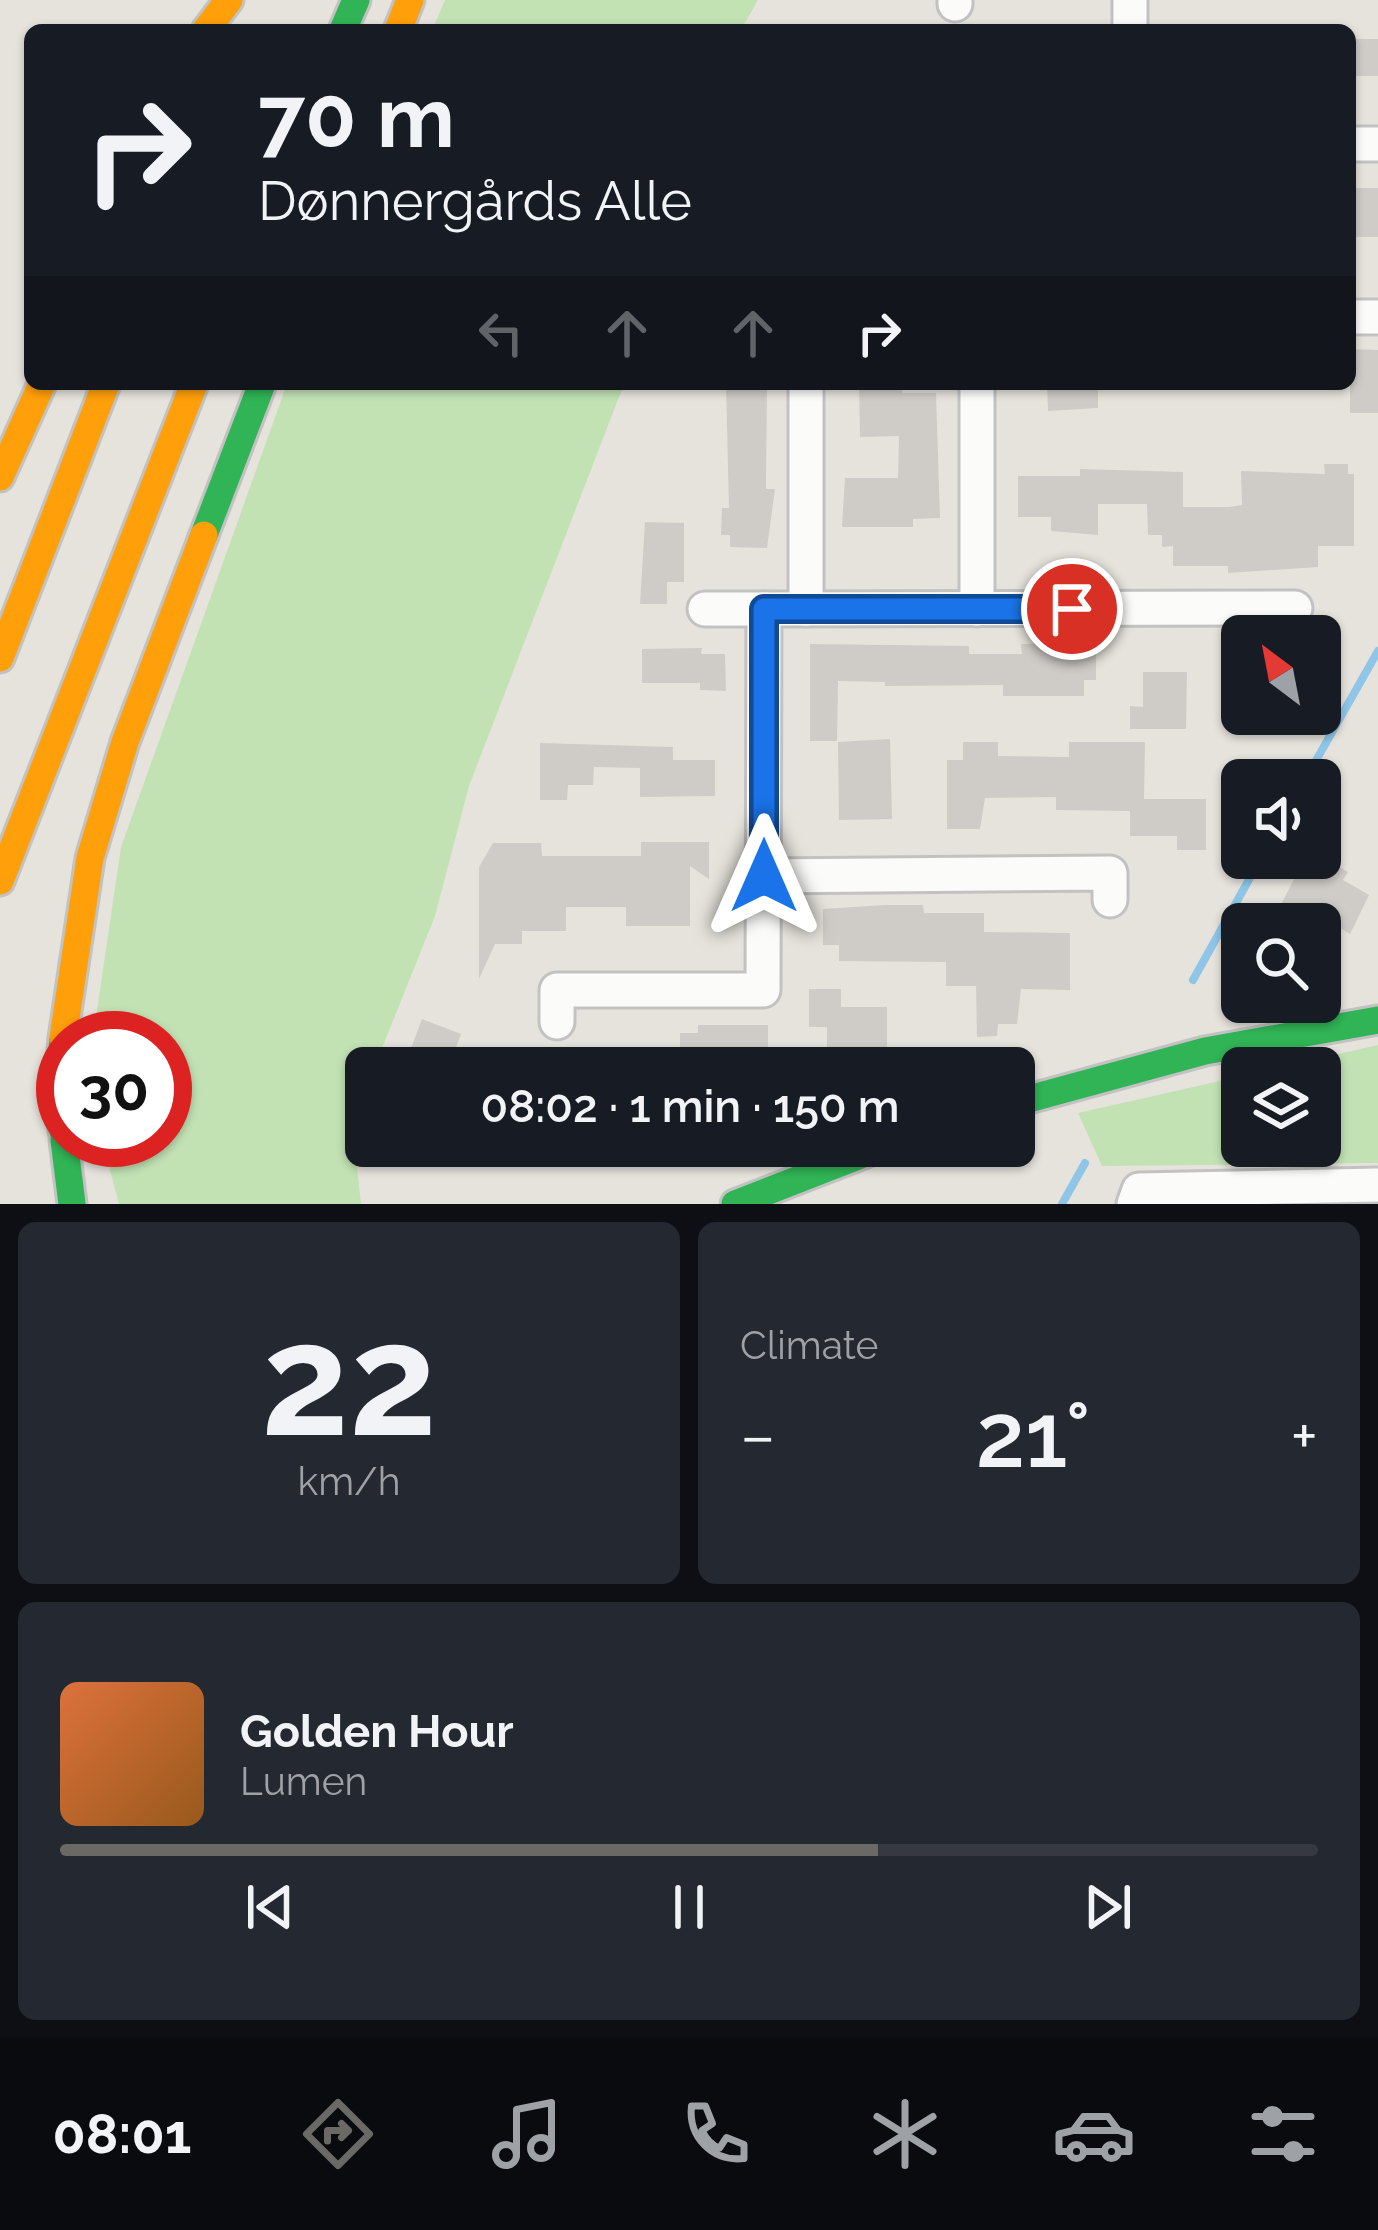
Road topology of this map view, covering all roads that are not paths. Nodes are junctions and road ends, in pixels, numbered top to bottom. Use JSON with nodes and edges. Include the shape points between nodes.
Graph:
{"nodes":[{"id":1,"x":229,"y":0,"type":"edge"},
{"id":2,"x":211,"y":24,"type":"edge"},
{"id":3,"x":39,"y":390,"type":"edge"},
{"id":4,"x":104,"y":390,"type":"edge"},
{"id":5,"x":192,"y":390,"type":"edge"},
{"id":6,"x":260,"y":390,"type":"edge"},
{"id":7,"x":806,"y":390,"type":"edge"},
{"id":8,"x":977,"y":390,"type":"edge"},
{"id":9,"x":0,"y":477,"type":"edge"},
{"id":10,"x":1295,"y":608,"type":"dead end"},
{"id":11,"x":705,"y":609,"type":"dead end"},
{"id":12,"x":764,"y":609,"type":"junction"},
{"id":13,"x":806,"y":609,"type":"junction"},
{"id":14,"x":977,"y":609,"type":"junction"},
{"id":15,"x":0,"y":658,"type":"edge"},
{"id":16,"x":764,"y":876,"type":"junction"},
{"id":17,"x":0,"y":881,"type":"edge"},
{"id":18,"x":1110,"y":900,"type":"dead end"},
{"id":19,"x":67,"y":1011,"type":"edge"},
{"id":20,"x":1378,"y":1020,"type":"edge"},
{"id":21,"x":557,"y":1022,"type":"dead end"},
{"id":22,"x":1035,"y":1097,"type":"edge"},
{"id":23,"x":67,"y":1167,"type":"edge"},
{"id":24,"x":830,"y":1167,"type":"edge"},
{"id":25,"x":1378,"y":1185,"type":"edge"},
{"id":26,"x":72,"y":1204,"type":"edge"},
{"id":27,"x":735,"y":1204,"type":"edge"},
{"id":28,"x":1134,"y":1204,"type":"edge"}],
"edges":[{"from":1,"to":2,"type":"main road"},
{"from":3,"to":9,"type":"main road"},
{"from":4,"to":15,"type":"main road"},
{"from":5,"to":17,"type":"main road"},
{"from":6,"to":19,"type":"main road","via":[[125,742],[90,858]]},
{"from":7,"to":13,"type":"street"},
{"from":8,"to":14,"type":"street"},
{"from":10,"to":14,"type":"street"},
{"from":11,"to":12,"type":"street"},
{"from":12,"to":13,"type":"street"},
{"from":12,"to":16,"type":"street"},
{"from":13,"to":14,"type":"street"},
{"from":16,"to":18,"type":"street","via":[[1110,873]]},
{"from":16,"to":21,"type":"street","via":[[763,990],[557,990]]},
{"from":20,"to":22,"type":"main road","via":[[1205,1051]]},
{"from":23,"to":26,"type":"main road"},
{"from":24,"to":27,"type":"main road"},
{"from":25,"to":28,"type":"street","via":[[1139,1190]]}]}
